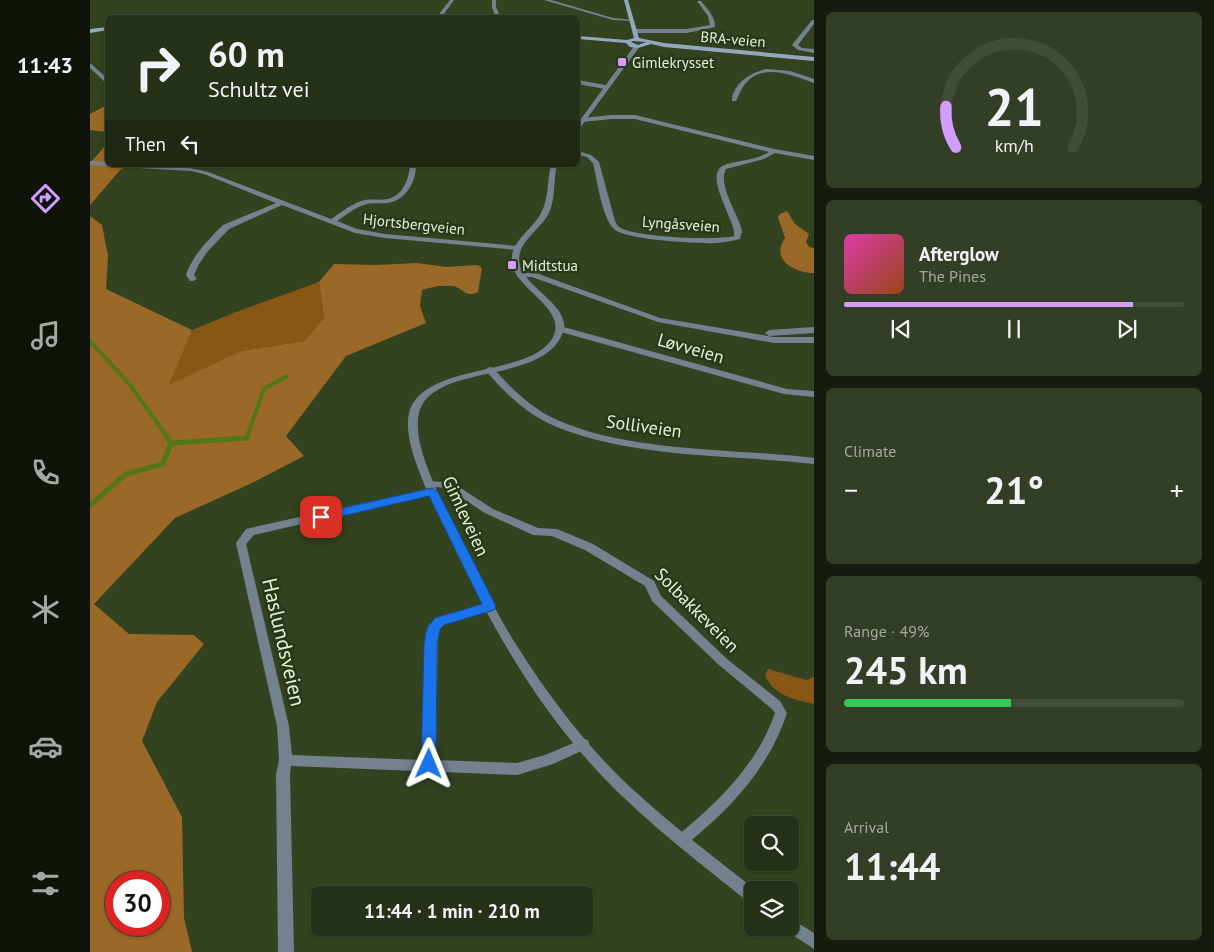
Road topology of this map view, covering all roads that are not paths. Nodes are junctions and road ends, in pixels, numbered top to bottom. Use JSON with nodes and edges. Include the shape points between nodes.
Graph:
{"nodes":[{"id":1,"x":452,"y":0,"type":"edge"},
{"id":2,"x":494,"y":0,"type":"edge"},
{"id":3,"x":546,"y":0,"type":"edge"},
{"id":4,"x":626,"y":0,"type":"edge"},
{"id":5,"x":699,"y":2,"type":"dead end"},
{"id":6,"x":440,"y":15,"type":"edge"},
{"id":7,"x":498,"y":15,"type":"edge"},
{"id":8,"x":632,"y":20,"type":"junction"},
{"id":9,"x":814,"y":21,"type":"edge"},
{"id":10,"x":105,"y":29,"type":"edge"},
{"id":11,"x":636,"y":31,"type":"junction"},
{"id":12,"x":90,"y":32,"type":"edge"},
{"id":13,"x":580,"y":38,"type":"edge"},
{"id":14,"x":637,"y":39,"type":"junction"},
{"id":15,"x":628,"y":42,"type":"junction"},
{"id":16,"x":649,"y":44,"type":"junction"},
{"id":17,"x":637,"y":46,"type":"junction"},
{"id":18,"x":814,"y":51,"type":"edge"},
{"id":19,"x":814,"y":59,"type":"edge"},
{"id":20,"x":90,"y":65,"type":"edge"},
{"id":21,"x":105,"y":79,"type":"edge"},
{"id":22,"x":814,"y":80,"type":"edge"},
{"id":23,"x":580,"y":82,"type":"edge"},
{"id":24,"x":605,"y":88,"type":"junction"},
{"id":25,"x":734,"y":100,"type":"dead end"},
{"id":26,"x":582,"y":120,"type":"junction"},
{"id":27,"x":580,"y":124,"type":"edge"},
{"id":28,"x":774,"y":151,"type":"junction"},
{"id":29,"x":580,"y":154,"type":"edge"},
{"id":30,"x":814,"y":158,"type":"edge"},
{"id":31,"x":90,"y":163,"type":"edge"},
{"id":32,"x":105,"y":164,"type":"edge"},
{"id":33,"x":147,"y":167,"type":"edge"},
{"id":34,"x":413,"y":167,"type":"edge"},
{"id":35,"x":554,"y":167,"type":"edge"},
{"id":36,"x":283,"y":202,"type":"junction"},
{"id":37,"x":331,"y":222,"type":"junction"},
{"id":38,"x":517,"y":248,"type":"junction"},
{"id":39,"x":520,"y":275,"type":"junction"},
{"id":40,"x":193,"y":279,"type":"dead end"},
{"id":41,"x":560,"y":328,"type":"junction"},
{"id":42,"x":814,"y":330,"type":"edge"},
{"id":43,"x":736,"y":333,"type":"junction"},
{"id":44,"x":814,"y":340,"type":"edge"},
{"id":45,"x":490,"y":370,"type":"junction"},
{"id":46,"x":814,"y":394,"type":"edge"},
{"id":47,"x":814,"y":462,"type":"edge"},
{"id":48,"x":431,"y":488,"type":"junction"},
{"id":49,"x":489,"y":606,"type":"junction"},
{"id":50,"x":583,"y":744,"type":"junction"},
{"id":51,"x":286,"y":760,"type":"junction"},
{"id":52,"x":429,"y":764,"type":"junction"},
{"id":53,"x":682,"y":840,"type":"junction"},
{"id":54,"x":744,"y":890,"type":"edge"},
{"id":55,"x":799,"y":931,"type":"edge"},
{"id":56,"x":814,"y":942,"type":"edge"},
{"id":57,"x":286,"y":952,"type":"edge"}],
"edges":[{"from":1,"to":6,"type":"street"},
{"from":2,"to":7,"type":"street"},
{"from":3,"to":8,"type":"street","via":[[595,15]]},
{"from":4,"to":8,"type":"main road"},
{"from":5,"to":11,"type":"street","via":[[710,16],[712,26],[687,31]]},
{"from":8,"to":11,"type":"main road"},
{"from":9,"to":18,"type":"street","via":[[795,45]]},
{"from":10,"to":12,"type":"main road"},
{"from":11,"to":14,"type":"main road"},
{"from":13,"to":15,"type":"main road"},
{"from":14,"to":15,"type":"main road"},
{"from":14,"to":16,"type":"main road","name":"BRA-veien"},
{"from":15,"to":17,"type":"main road"},
{"from":16,"to":17,"type":"main road","name":"BRA-veien"},
{"from":16,"to":19,"type":"main road","name":"BRA-veien"},
{"from":17,"to":24,"type":"street"},
{"from":20,"to":21,"type":"street"},
{"from":22,"to":25,"type":"street","via":[[782,71],[757,72],[741,83]]},
{"from":23,"to":24,"type":"street"},
{"from":24,"to":26,"type":"street"},
{"from":26,"to":27,"type":"street"},
{"from":26,"to":28,"type":"street","via":[[635,117]]},
{"from":28,"to":29,"type":"street","name":"Lyngåsveien","via":[[758,160],[722,169],[722,187],[738,231],[733,240],[719,241],[646,236],[617,229],[611,220],[596,162]]},
{"from":28,"to":30,"type":"street"},
{"from":31,"to":32,"type":"street"},
{"from":33,"to":36,"type":"street","name":"Hjortsbergveien","via":[[200,171]]},
{"from":34,"to":37,"type":"street","via":[[414,173],[400,196],[388,201],[366,202]]},
{"from":35,"to":38,"type":"street","via":[[546,210]]},
{"from":36,"to":37,"type":"street","name":"Hjortsbergveien"},
{"from":36,"to":40,"type":"street","via":[[220,232],[194,264],[190,275]]},
{"from":37,"to":38,"type":"street","name":"Hjortsbergveien","via":[[354,231],[386,236]]},
{"from":38,"to":39,"type":"street","via":[[515,261]]},
{"from":39,"to":41,"type":"street","via":[[557,315]]},
{"from":39,"to":43,"type":"street","via":[[533,275],[658,320]]},
{"from":41,"to":45,"type":"street","name":"Gimleveien","via":[[549,348],[536,357]]},
{"from":41,"to":46,"type":"street","name":"Løvveien","via":[[787,392]]},
{"from":42,"to":43,"type":"street"},
{"from":43,"to":44,"type":"street","via":[[774,340]]},
{"from":45,"to":47,"type":"street","name":"Solliveien","via":[[539,414],[573,429],[645,445]]},
{"from":45,"to":48,"type":"street","name":"Gimleveien","via":[[448,382],[418,402],[412,418],[415,439]]},
{"from":48,"to":49,"type":"street","name":"Gimleveien"},
{"from":48,"to":51,"type":"street","name":"Haslundsveien","via":[[250,532],[241,543],[282,721]]},
{"from":48,"to":53,"type":"street","name":"Solbakkeveien","via":[[450,485],[494,513],[537,532],[553,532],[588,547],[650,584],[656,598],[723,662],[776,704],[781,713],[778,724],[747,777],[711,817]]},
{"from":49,"to":50,"type":"street","name":"Gimleveien","via":[[525,669]]},
{"from":49,"to":52,"type":"street","via":[[440,622],[433,628]]},
{"from":50,"to":52,"type":"street","via":[[534,766],[467,768]]},
{"from":50,"to":53,"type":"street","name":"Gimleveien","via":[[638,802]]},
{"from":51,"to":52,"type":"street"},
{"from":51,"to":57,"type":"street","name":"Haslundsveien","via":[[283,774]]},
{"from":53,"to":54,"type":"street","name":"Gimleveien"},
{"from":55,"to":56,"type":"street"}]}
